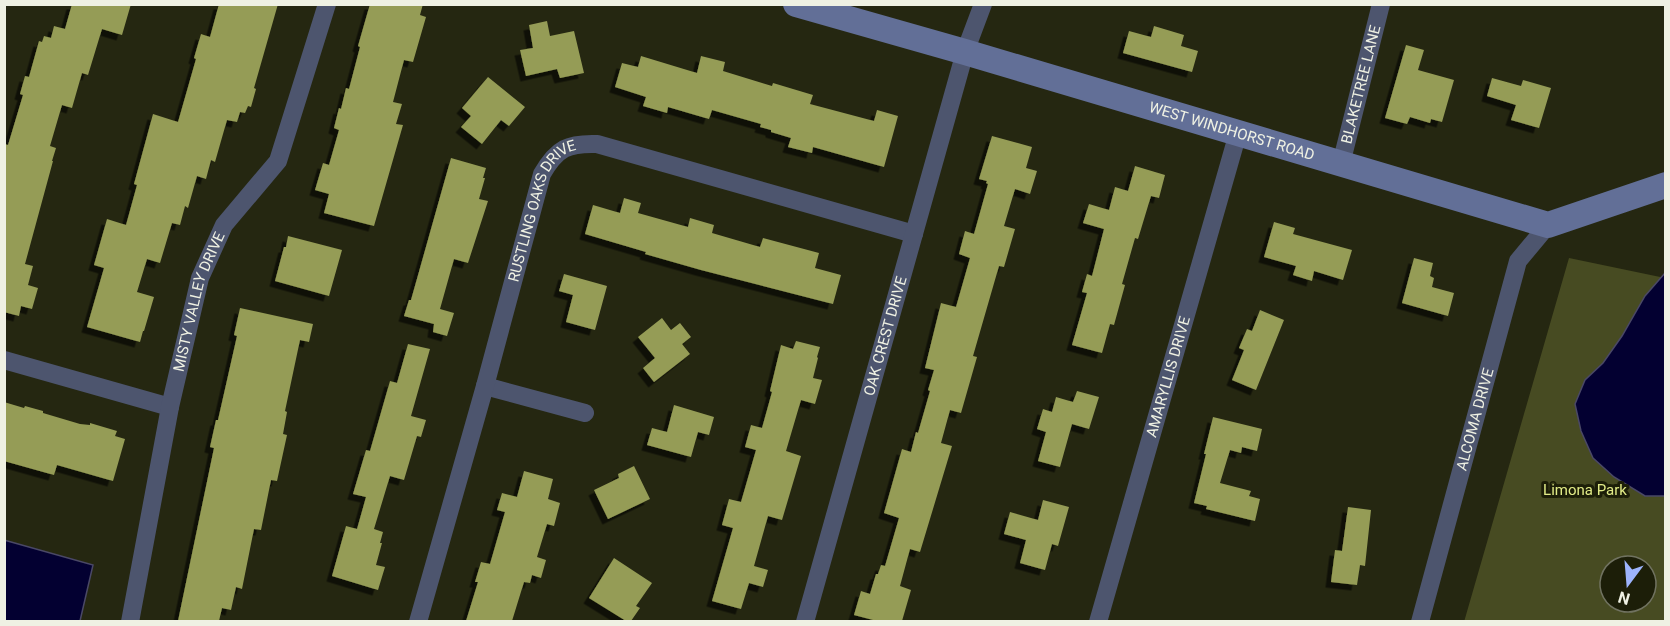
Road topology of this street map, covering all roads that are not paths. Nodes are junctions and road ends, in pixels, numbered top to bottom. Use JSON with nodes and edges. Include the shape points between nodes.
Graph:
{"nodes":[{"id":1,"x":327,"y":4,"type":"edge"},
{"id":2,"x":796,"y":4,"type":"edge"},
{"id":3,"x":983,"y":4,"type":"edge"},
{"id":4,"x":1381,"y":4,"type":"edge"},
{"id":5,"x":965,"y":52,"type":"junction"},
{"id":6,"x":1238,"y":133,"type":"junction"},
{"id":7,"x":1341,"y":164,"type":"junction"},
{"id":8,"x":1665,"y":185,"type":"edge"},
{"id":9,"x":1548,"y":225,"type":"junction"},
{"id":10,"x":914,"y":234,"type":"junction"},
{"id":11,"x":4,"y":360,"type":"edge"},
{"id":12,"x":485,"y":386,"type":"junction"},
{"id":13,"x":170,"y":407,"type":"junction"},
{"id":14,"x":585,"y":413,"type":"dead end"},
{"id":15,"x":130,"y":621,"type":"edge"},
{"id":16,"x":418,"y":621,"type":"edge"},
{"id":17,"x":805,"y":621,"type":"edge"},
{"id":18,"x":1098,"y":621,"type":"edge"},
{"id":19,"x":1420,"y":621,"type":"edge"}],
"edges":[{"from":1,"to":13,"type":"street","name":"MISTY VALLEY DRIVE","via":[[278,161],[224,225],[200,278]]},
{"from":2,"to":5,"type":"street","name":"WEST WINDHORST ROAD"},
{"from":3,"to":5,"type":"street","name":"OAK CREST DRIVE"},
{"from":4,"to":7,"type":"street","name":"BLAKETREE LANE"},
{"from":5,"to":6,"type":"street","name":"WEST WINDHORST ROAD"},
{"from":5,"to":10,"type":"street","name":"OAK CREST DRIVE"},
{"from":6,"to":7,"type":"street","name":"WEST WINDHORST ROAD"},
{"from":6,"to":18,"type":"street","name":"AMARYLLIS DRIVE"},
{"from":7,"to":9,"type":"street","name":"WEST WINDHORST ROAD"},
{"from":8,"to":9,"type":"street"},
{"from":9,"to":19,"type":"street","name":"ALCOMA DRIVE","via":[[1518,261]]},
{"from":10,"to":12,"type":"street","name":"RUSTLING OAKS DRIVE","via":[[597,144],[579,143],[551,158],[542,174]]},
{"from":10,"to":17,"type":"street","name":"OAK CREST DRIVE"},
{"from":11,"to":13,"type":"street"},
{"from":12,"to":14,"type":"street"},
{"from":12,"to":16,"type":"street","name":"RUSTLING OAKS DRIVE"},
{"from":13,"to":15,"type":"street","name":"MISTY VALLEY DRIVE"}]}
